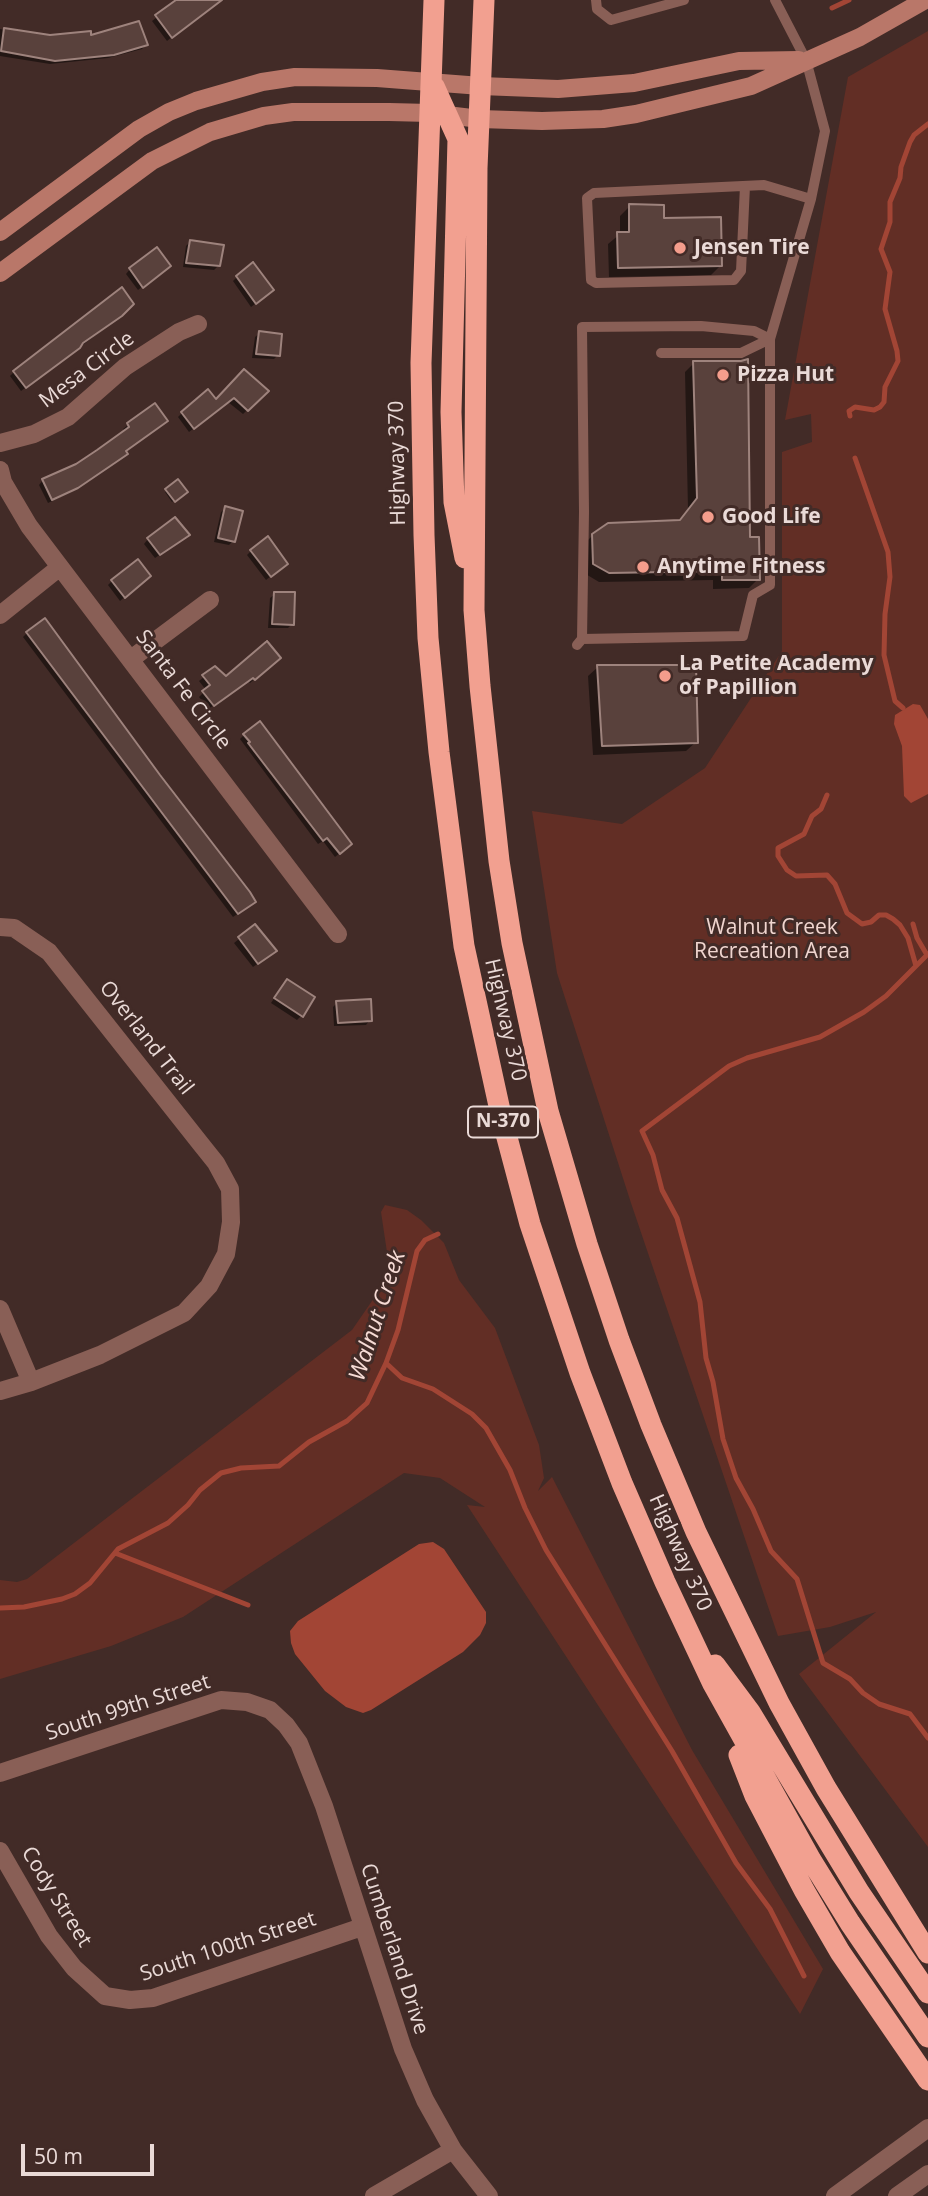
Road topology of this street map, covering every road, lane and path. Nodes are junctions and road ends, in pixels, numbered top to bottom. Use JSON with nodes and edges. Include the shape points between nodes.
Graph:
{"nodes":[{"id":1,"x":434,"y":0,"type":"edge"},
{"id":2,"x":484,"y":0,"type":"edge"},
{"id":3,"x":596,"y":0,"type":"edge"},
{"id":4,"x":684,"y":0,"type":"edge"},
{"id":5,"x":775,"y":0,"type":"edge"},
{"id":6,"x":925,"y":0,"type":"edge"},
{"id":7,"x":806,"y":60,"type":"junction"},
{"id":8,"x":431,"y":81,"type":"junction"},
{"id":9,"x":481,"y":86,"type":"junction"},
{"id":10,"x":439,"y":114,"type":"junction"},
{"id":11,"x":480,"y":119,"type":"junction"},
{"id":12,"x":745,"y":186,"type":"junction"},
{"id":13,"x":811,"y":199,"type":"junction"},
{"id":14,"x":0,"y":232,"type":"edge"},
{"id":15,"x":0,"y":273,"type":"edge"},
{"id":16,"x":198,"y":324,"type":"dead end"},
{"id":17,"x":770,"y":339,"type":"junction"},
{"id":18,"x":661,"y":353,"type":"dead end"},
{"id":19,"x":0,"y":443,"type":"edge"},
{"id":20,"x":0,"y":470,"type":"edge"},
{"id":21,"x":60,"y":567,"type":"junction"},
{"id":22,"x":210,"y":600,"type":"dead end"},
{"id":23,"x":474,"y":610,"type":"junction"},
{"id":24,"x":0,"y":615,"type":"edge"},
{"id":25,"x":131,"y":659,"type":"junction"},
{"id":26,"x":7,"y":928,"type":"edge"},
{"id":27,"x":338,"y":933,"type":"dead end"},
{"id":28,"x":0,"y":1309,"type":"edge"},
{"id":29,"x":31,"y":1382,"type":"junction"},
{"id":30,"x":0,"y":1391,"type":"edge"},
{"id":31,"x":686,"y":1627,"type":"junction"},
{"id":32,"x":713,"y":1684,"type":"junction"},
{"id":33,"x":270,"y":1710,"type":"joint"},
{"id":34,"x":0,"y":1773,"type":"edge"},
{"id":35,"x":0,"y":1851,"type":"edge"},
{"id":36,"x":362,"y":1927,"type":"junction"},
{"id":37,"x":928,"y":1953,"type":"edge"},
{"id":38,"x":928,"y":1993,"type":"edge"},
{"id":39,"x":105,"y":1996,"type":"joint"},
{"id":40,"x":928,"y":2037,"type":"edge"},
{"id":41,"x":928,"y":2080,"type":"edge"},
{"id":42,"x":928,"y":2128,"type":"edge"},
{"id":43,"x":453,"y":2150,"type":"junction"},
{"id":44,"x":928,"y":2174,"type":"edge"},
{"id":45,"x":374,"y":2196,"type":"edge"},
{"id":46,"x":489,"y":2196,"type":"edge"},
{"id":47,"x":835,"y":2196,"type":"edge"},
{"id":48,"x":897,"y":2196,"type":"edge"}],
"edges":[{"from":1,"to":8,"type":"highway"},
{"from":2,"to":9,"type":"highway","name":"Highway 370","number":"N-370"},
{"from":3,"to":4,"type":"lane","via":[[597,9],[611,20]]},
{"from":5,"to":7,"type":"lane"},
{"from":6,"to":7,"type":"main road","via":[[860,37]]},
{"from":7,"to":9,"type":"main road","via":[[739,61],[599,87]]},
{"from":7,"to":11,"type":"main road","via":[[751,86],[636,114],[603,119]]},
{"from":7,"to":13,"type":"lane","via":[[825,131]]},
{"from":8,"to":9,"type":"main road"},
{"from":8,"to":10,"type":"highway"},
{"from":8,"to":14,"type":"main road","via":[[295,77],[196,101],[139,129]]},
{"from":9,"to":11,"type":"highway","name":"Highway 370","number":"N-370"},
{"from":10,"to":11,"type":"main road"},
{"from":10,"to":15,"type":"main road","via":[[293,112],[210,132],[152,160]]},
{"from":10,"to":23,"type":"highway","via":[[458,138],[451,412],[454,502]]},
{"from":10,"to":31,"type":"highway","name":"Highway 370","number":"N-370","via":[[422,363],[424,535],[439,752],[464,946],[501,1115],[558,1310],[622,1483]]},
{"from":11,"to":23,"type":"highway","name":"Highway 370","number":"N-370"},
{"from":12,"to":12,"type":"lane","via":[[594,193],[587,198],[591,280],[734,280],[741,271]]},
{"from":12,"to":13,"type":"lane","via":[[764,185]]},
{"from":13,"to":17,"type":"lane"},
{"from":16,"to":19,"type":"street","name":"Mesa Circle","via":[[124,368],[68,417],[34,434]]},
{"from":17,"to":17,"type":"lane","via":[[754,331],[701,326],[582,327],[584,512],[579,642],[743,636],[753,595],[771,586]]},
{"from":17,"to":18,"type":"lane","via":[[741,352]]},
{"from":20,"to":21,"type":"street","name":"Santa Fe Circle","via":[[29,526]]},
{"from":21,"to":24,"type":"street"},
{"from":21,"to":25,"type":"street","name":"Santa Fe Circle"},
{"from":22,"to":25,"type":"street"},
{"from":23,"to":37,"type":"highway","name":"Highway 370","number":"N-370","via":[[489,781],[512,943],[548,1111],[619,1340],[650,1424],[743,1633],[826,1788]]},
{"from":25,"to":27,"type":"street","name":"Santa Fe Circle"},
{"from":26,"to":29,"type":"street","name":"Overland Trail","via":[[49,952],[216,1163],[230,1189],[226,1254],[209,1286],[184,1313],[100,1355]]},
{"from":28,"to":29,"type":"street"},
{"from":29,"to":30,"type":"street"},
{"from":31,"to":32,"type":"highway","name":"Highway 370","number":"N-370"},
{"from":31,"to":38,"type":"highway","via":[[750,1712],[859,1892]]},
{"from":32,"to":40,"type":"highway","name":"Highway 370","number":"N-370","via":[[850,1923]]},
{"from":32,"to":41,"type":"highway","via":[[755,1796],[804,1890],[840,1952]]},
{"from":33,"to":34,"type":"street","name":"South 99th Street","via":[[220,1700]]},
{"from":33,"to":36,"type":"street","name":"Cumberland Drive","via":[[299,1743]]},
{"from":35,"to":39,"type":"street","name":"Cody Street","via":[[49,1936],[74,1968]]},
{"from":36,"to":39,"type":"street","name":"South 100th Street","via":[[153,1998]]},
{"from":36,"to":43,"type":"street","name":"Cumberland Drive","via":[[403,2049]]},
{"from":42,"to":47,"type":"street"},
{"from":43,"to":45,"type":"street"},
{"from":43,"to":46,"type":"street","name":"Cumberland Drive"},
{"from":44,"to":48,"type":"street"}]}
